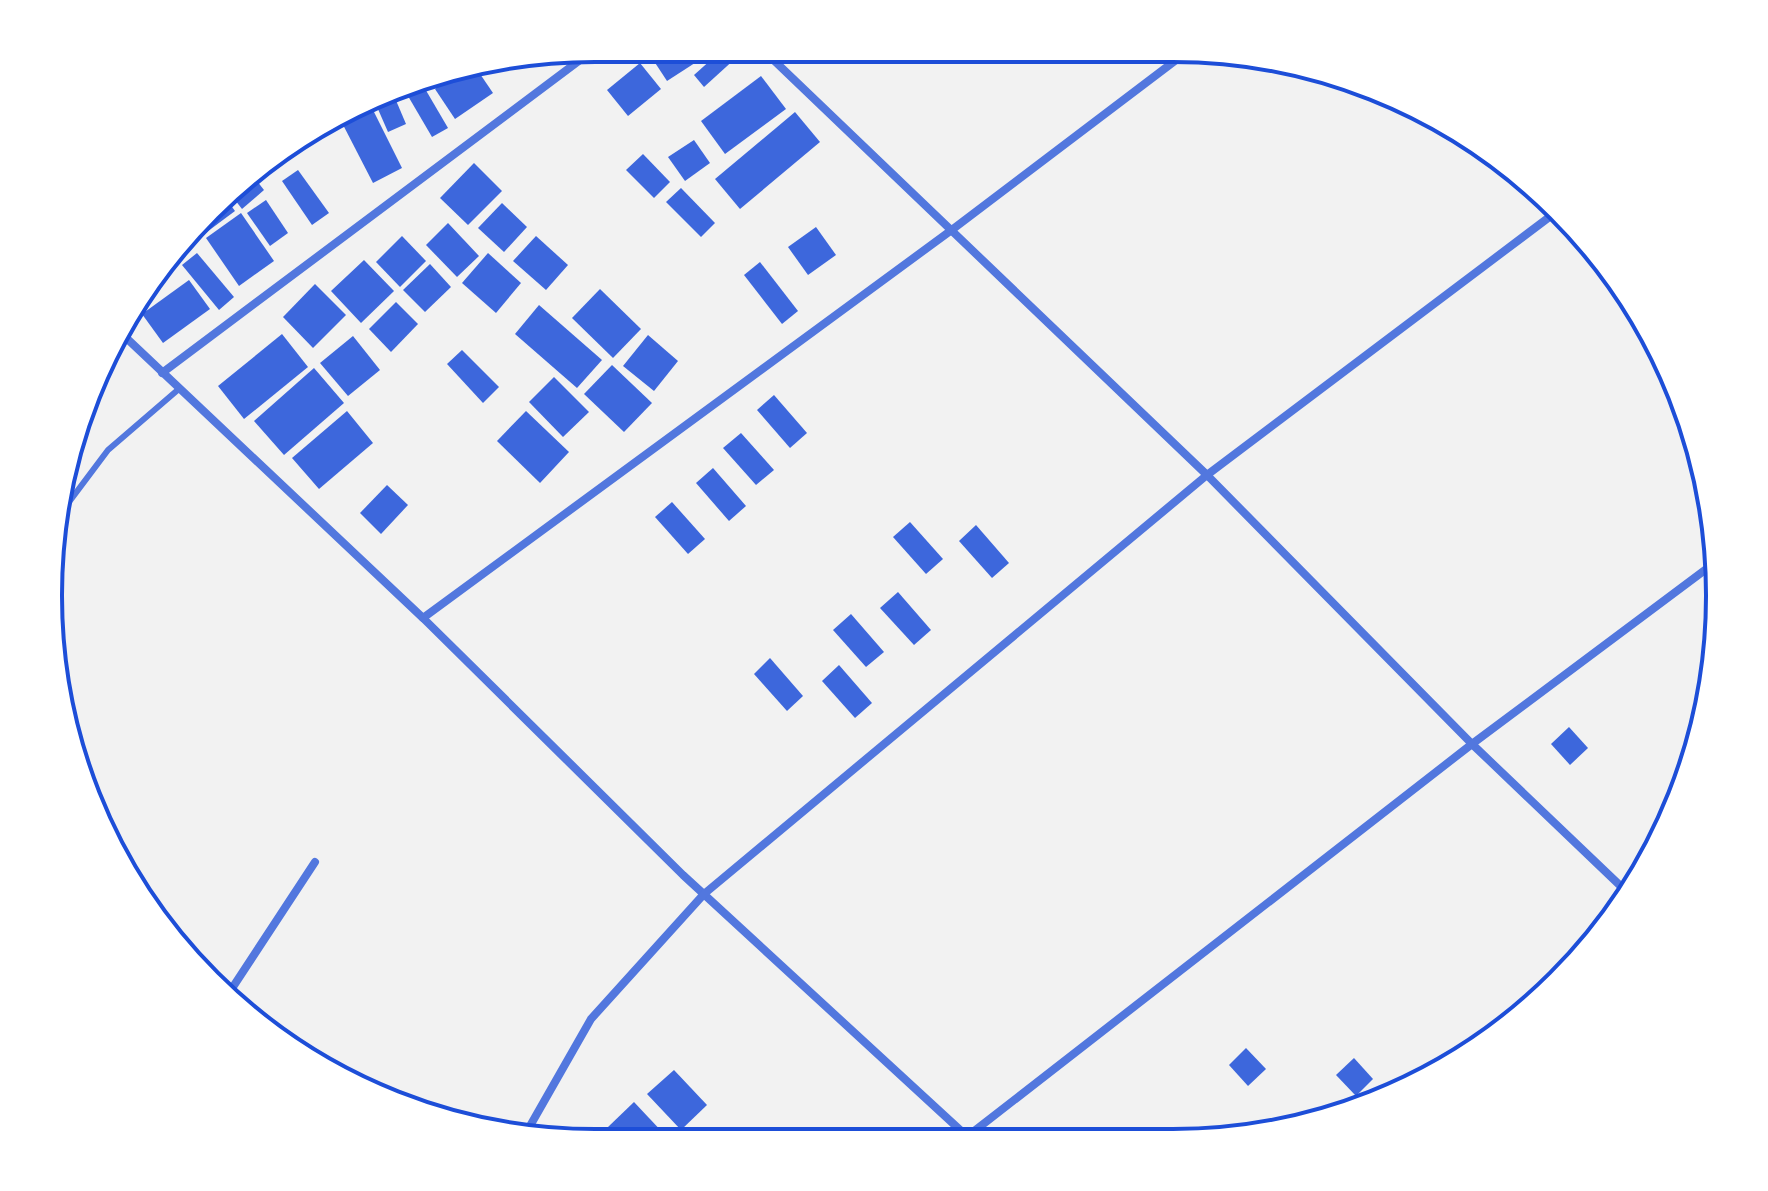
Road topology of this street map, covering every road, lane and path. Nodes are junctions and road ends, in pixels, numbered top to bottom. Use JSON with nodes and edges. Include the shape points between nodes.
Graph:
{"nodes":[{"id":1,"x":776,"y":62,"type":"edge"},
{"id":2,"x":1173,"y":62,"type":"edge"},
{"id":3,"x":577,"y":63,"type":"edge"},
{"id":4,"x":1549,"y":217,"type":"edge"},
{"id":5,"x":953,"y":229,"type":"junction"},
{"id":6,"x":128,"y":339,"type":"edge"},
{"id":7,"x":162,"y":373,"type":"junction"},
{"id":8,"x":180,"y":388,"type":"junction"},
{"id":9,"x":1207,"y":475,"type":"junction"},
{"id":10,"x":71,"y":500,"type":"edge"},
{"id":11,"x":1705,"y":570,"type":"edge"},
{"id":12,"x":423,"y":618,"type":"junction"},
{"id":13,"x":1472,"y":744,"type":"junction"},
{"id":14,"x":315,"y":862,"type":"dead end"},
{"id":15,"x":1620,"y":886,"type":"edge"},
{"id":16,"x":704,"y":894,"type":"junction"},
{"id":17,"x":233,"y":987,"type":"edge"},
{"id":18,"x":531,"y":1125,"type":"edge"},
{"id":19,"x":956,"y":1129,"type":"edge"},
{"id":20,"x":980,"y":1129,"type":"edge"}],
"edges":[{"from":1,"to":5,"type":"street"},
{"from":2,"to":5,"type":"street"},
{"from":3,"to":7,"type":"street"},
{"from":4,"to":9,"type":"street"},
{"from":5,"to":9,"type":"street"},
{"from":5,"to":12,"type":"street"},
{"from":6,"to":7,"type":"street"},
{"from":7,"to":8,"type":"street"},
{"from":8,"to":10,"type":"lane","via":[[108,450]]},
{"from":8,"to":12,"type":"street"},
{"from":9,"to":13,"type":"street"},
{"from":9,"to":16,"type":"street"},
{"from":11,"to":13,"type":"street"},
{"from":12,"to":16,"type":"street"},
{"from":13,"to":15,"type":"street"},
{"from":13,"to":20,"type":"street"},
{"from":14,"to":17,"type":"street"},
{"from":16,"to":18,"type":"street","via":[[591,1019]]},
{"from":16,"to":19,"type":"street"}]}
